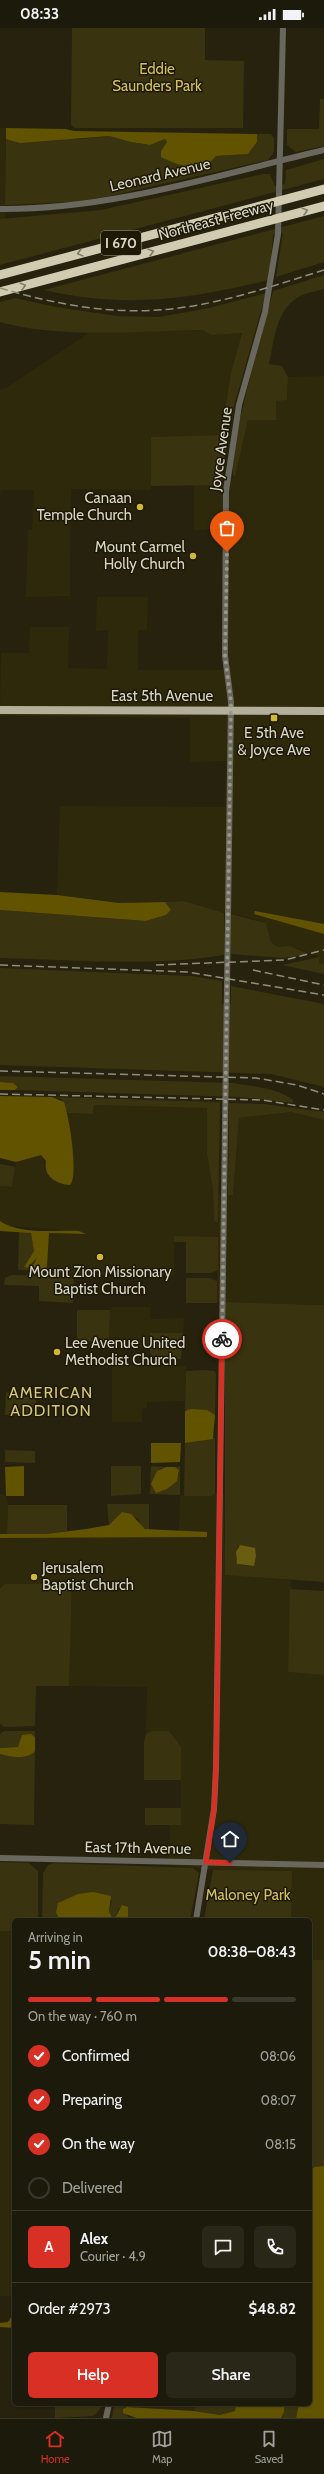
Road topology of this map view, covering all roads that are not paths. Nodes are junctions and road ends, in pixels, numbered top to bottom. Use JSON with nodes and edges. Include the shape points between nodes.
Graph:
{"nodes":[{"id":1,"x":283,"y":28,"type":"edge"},
{"id":2,"x":324,"y":150,"type":"edge"},
{"id":3,"x":280,"y":160,"type":"junction"},
{"id":4,"x":324,"y":189,"type":"edge"},
{"id":5,"x":324,"y":206,"type":"edge"},
{"id":6,"x":0,"y":209,"type":"edge"},
{"id":7,"x":0,"y":275,"type":"edge"},
{"id":8,"x":0,"y":292,"type":"edge"},
{"id":9,"x":0,"y":710,"type":"edge"},
{"id":10,"x":231,"y":711,"type":"junction"},
{"id":11,"x":324,"y":711,"type":"edge"},
{"id":12,"x":0,"y":1858,"type":"edge"},
{"id":13,"x":206,"y":1862,"type":"junction"},
{"id":14,"x":324,"y":1865,"type":"edge"},
{"id":15,"x":196,"y":1918,"type":"edge"},
{"id":16,"x":109,"y":2406,"type":"edge"},
{"id":17,"x":106,"y":2418,"type":"edge"}],
"edges":[{"from":1,"to":3,"type":"street","name":"Joyce Avenue"},
{"from":2,"to":3,"type":"street","name":"Leonard Avenue"},
{"from":3,"to":6,"type":"street","name":"Leonard Avenue","via":[[112,200],[40,208]]},
{"from":3,"to":10,"type":"street","name":"Joyce Avenue","via":[[278,234],[273,276],[239,405],[226,491],[225,656]]},
{"from":4,"to":7,"type":"highway","name":"Northeast Freeway","number":"I 670","one_way":true},
{"from":8,"to":5,"type":"highway","name":"Northeast Freeway","number":"I 670","one_way":true},
{"from":9,"to":10,"type":"main road","name":"East 5th Avenue"},
{"from":10,"to":11,"type":"main road","name":"East 5th Avenue"},
{"from":10,"to":13,"type":"street","name":"Joyce Avenue","via":[[216,1768],[214,1809]]},
{"from":12,"to":13,"type":"street","name":"East 17th Avenue"},
{"from":13,"to":14,"type":"street","name":"East 17th Avenue"},
{"from":13,"to":15,"type":"street","name":"Joyce Avenue"},
{"from":16,"to":17,"type":"street"}]}
